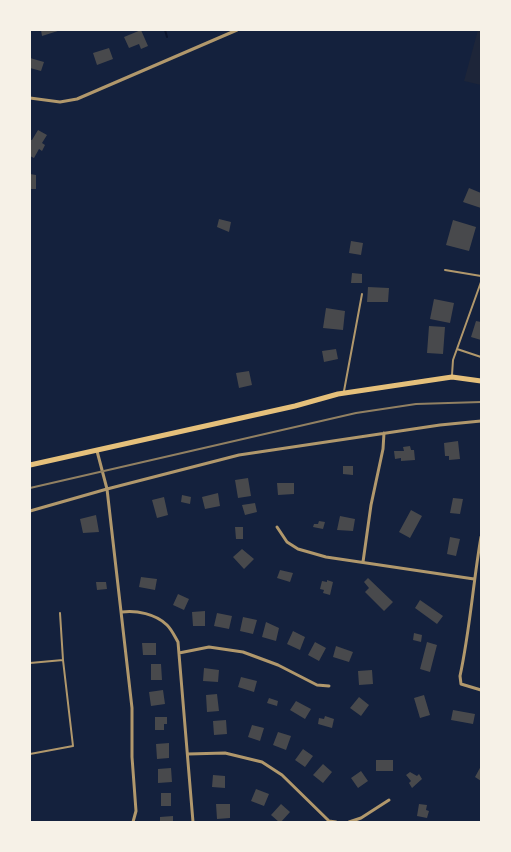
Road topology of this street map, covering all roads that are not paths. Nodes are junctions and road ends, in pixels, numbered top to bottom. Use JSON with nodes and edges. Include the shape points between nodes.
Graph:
{"nodes":[{"id":1,"x":238,"y":30,"type":"edge"},
{"id":2,"x":30,"y":98,"type":"edge"},
{"id":3,"x":445,"y":270,"type":"dead end"},
{"id":4,"x":481,"y":276,"type":"edge"},
{"id":5,"x":481,"y":282,"type":"edge"},
{"id":6,"x":362,"y":294,"type":"dead end"},
{"id":7,"x":457,"y":349,"type":"junction"},
{"id":8,"x":481,"y":357,"type":"edge"},
{"id":9,"x":452,"y":378,"type":"junction"},
{"id":10,"x":481,"y":381,"type":"edge"},
{"id":11,"x":344,"y":393,"type":"junction"},
{"id":12,"x":481,"y":421,"type":"edge"},
{"id":13,"x":384,"y":433,"type":"junction"},
{"id":14,"x":98,"y":450,"type":"junction"},
{"id":15,"x":30,"y":465,"type":"edge"},
{"id":16,"x":107,"y":488,"type":"junction"},
{"id":17,"x":30,"y":511,"type":"edge"},
{"id":18,"x":277,"y":527,"type":"dead end"},
{"id":19,"x":481,"y":537,"type":"edge"},
{"id":20,"x":363,"y":562,"type":"junction"},
{"id":21,"x":474,"y":579,"type":"junction"},
{"id":22,"x":122,"y":612,"type":"junction"},
{"id":23,"x":60,"y":614,"type":"dead end"},
{"id":24,"x":179,"y":653,"type":"junction"},
{"id":25,"x":62,"y":660,"type":"junction"},
{"id":26,"x":30,"y":663,"type":"edge"},
{"id":27,"x":329,"y":686,"type":"dead end"},
{"id":28,"x":481,"y":690,"type":"edge"},
{"id":29,"x":30,"y":754,"type":"edge"},
{"id":30,"x":188,"y":754,"type":"junction"},
{"id":31,"x":389,"y":800,"type":"dead end"},
{"id":32,"x":133,"y":822,"type":"edge"},
{"id":33,"x":193,"y":822,"type":"edge"},
{"id":34,"x":336,"y":822,"type":"edge"},
{"id":35,"x":349,"y":822,"type":"edge"}],
"edges":[{"from":1,"to":2,"type":"street","via":[[77,99],[60,102]]},
{"from":3,"to":4,"type":"lane"},
{"from":5,"to":7,"type":"lane"},
{"from":6,"to":11,"type":"lane"},
{"from":7,"to":8,"type":"lane"},
{"from":7,"to":9,"type":"lane"},
{"from":9,"to":10,"type":"main road"},
{"from":9,"to":11,"type":"main road"},
{"from":11,"to":14,"type":"main road"},
{"from":12,"to":13,"type":"street"},
{"from":13,"to":16,"type":"street","via":[[239,456]]},
{"from":13,"to":20,"type":"street","via":[[384,450],[371,505]]},
{"from":14,"to":15,"type":"main road"},
{"from":14,"to":16,"type":"street"},
{"from":16,"to":17,"type":"street"},
{"from":16,"to":22,"type":"street"},
{"from":18,"to":20,"type":"street","via":[[287,542],[298,549]]},
{"from":19,"to":21,"type":"street"},
{"from":20,"to":21,"type":"street"},
{"from":21,"to":28,"type":"street","via":[[460,676],[461,684]]},
{"from":22,"to":24,"type":"street","via":[[151,615],[167,625],[178,642]]},
{"from":22,"to":32,"type":"street","via":[[132,708],[136,811]]},
{"from":23,"to":25,"type":"lane"},
{"from":24,"to":27,"type":"street","via":[[209,647],[243,652],[278,664],[317,685]]},
{"from":24,"to":30,"type":"street"},
{"from":25,"to":26,"type":"lane"},
{"from":25,"to":29,"type":"lane","via":[[73,746]]},
{"from":30,"to":33,"type":"street"},
{"from":30,"to":34,"type":"street","via":[[225,753],[262,762],[282,775],[329,821]]},
{"from":31,"to":35,"type":"street"}]}
